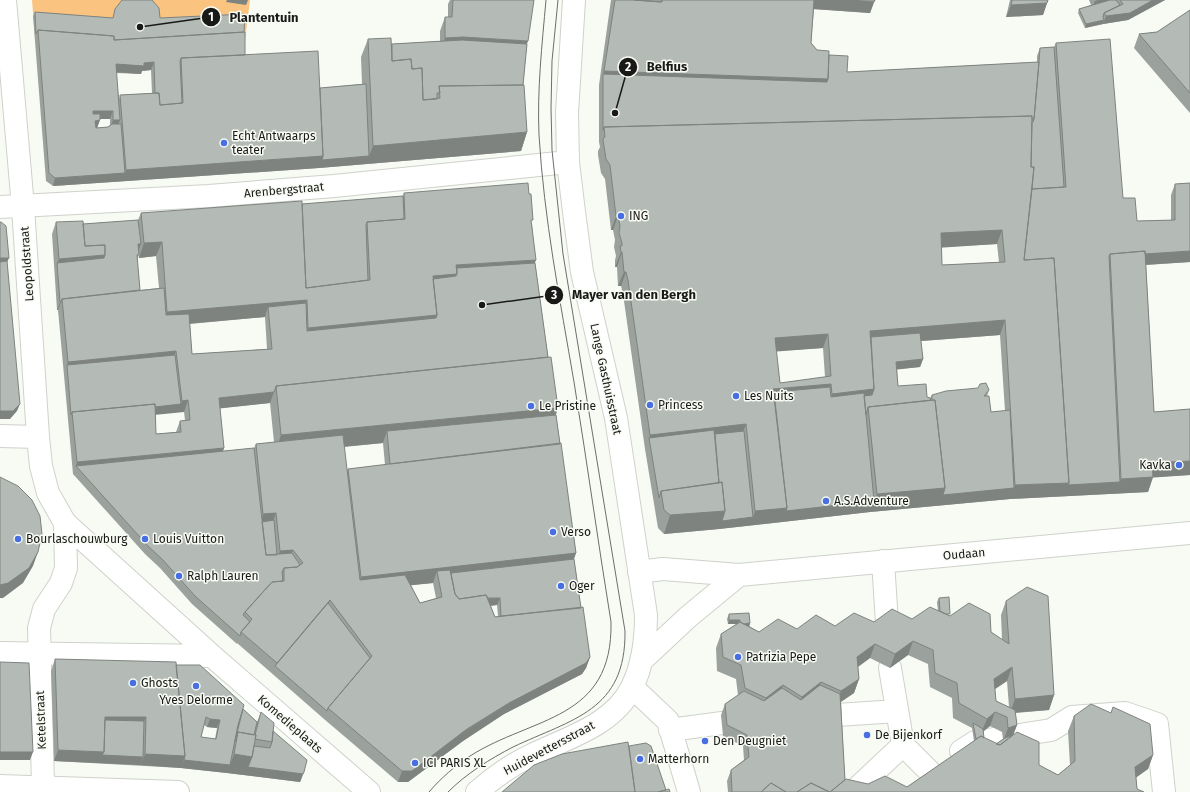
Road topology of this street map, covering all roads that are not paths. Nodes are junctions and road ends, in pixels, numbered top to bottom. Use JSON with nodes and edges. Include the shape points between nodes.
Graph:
{"nodes":[{"id":1,"x":574,"y":0,"type":"edge"},
{"id":2,"x":4,"y":8,"type":"edge"},
{"id":3,"x":568,"y":162,"type":"junction"},
{"id":4,"x":0,"y":206,"type":"edge"},
{"id":5,"x":23,"y":207,"type":"junction"},
{"id":6,"x":0,"y":436,"type":"edge"},
{"id":7,"x":38,"y":437,"type":"junction"},
{"id":8,"x":65,"y":523,"type":"junction"},
{"id":9,"x":1190,"y":533,"type":"edge"},
{"id":10,"x":883,"y":562,"type":"junction"},
{"id":11,"x":639,"y":572,"type":"junction"},
{"id":12,"x":739,"y":575,"type":"junction"},
{"id":13,"x":887,"y":623,"type":"edge"},
{"id":14,"x":0,"y":653,"type":"edge"},
{"id":15,"x":39,"y":654,"type":"junction"},
{"id":16,"x":212,"y":656,"type":"junction"},
{"id":17,"x":641,"y":661,"type":"junction"},
{"id":18,"x":890,"y":668,"type":"edge"},
{"id":19,"x":632,"y":687,"type":"junction"},
{"id":20,"x":897,"y":711,"type":"junction"},
{"id":21,"x":836,"y":715,"type":"edge"},
{"id":22,"x":722,"y":723,"type":"dead end"},
{"id":23,"x":670,"y":730,"type":"junction"},
{"id":24,"x":902,"y":745,"type":"junction"},
{"id":25,"x":0,"y":786,"type":"edge"},
{"id":26,"x":43,"y":787,"type":"junction"},
{"id":27,"x":355,"y":788,"type":"edge"},
{"id":28,"x":178,"y":792,"type":"edge"},
{"id":29,"x":477,"y":792,"type":"edge"},
{"id":30,"x":689,"y":792,"type":"edge"},
{"id":31,"x":853,"y":792,"type":"edge"},
{"id":32,"x":1164,"y":792,"type":"edge"}],
"edges":[{"from":1,"to":3,"type":"street","name":"Lange Gasthuisstraat","via":[[566,113]]},
{"from":2,"to":5,"type":"street","name":"Leopoldstraat"},
{"from":3,"to":5,"type":"street","name":"Arenbergstraat","via":[[240,194]]},
{"from":3,"to":11,"type":"street","name":"Lange Gasthuisstraat","via":[[582,272],[616,418]]},
{"from":4,"to":5,"type":"street","name":"Arenbergstraat"},
{"from":5,"to":7,"type":"street","name":"Leopoldstraat"},
{"from":6,"to":7,"type":"street"},
{"from":7,"to":8,"type":"street","name":"Leopoldstraat","via":[[41,466],[48,493]]},
{"from":8,"to":15,"type":"street","name":"Ketelstraat","via":[[66,568],[61,583],[44,609],[39,628]]},
{"from":8,"to":16,"type":"street","name":"Komedieplaats"},
{"from":9,"to":10,"type":"street","name":"Oudaan"},
{"from":10,"to":12,"type":"street","name":"Oudaan"},
{"from":10,"to":13,"type":"street"},
{"from":11,"to":12,"type":"street","name":"Oudaan","via":[[663,569]]},
{"from":11,"to":17,"type":"street","name":"Lange Gasthuisstraat","via":[[646,615],[646,639]]},
{"from":12,"to":17,"type":"street","via":[[688,617]]},
{"from":14,"to":15,"type":"street"},
{"from":15,"to":16,"type":"street"},
{"from":15,"to":26,"type":"street","name":"Ketelstraat"},
{"from":16,"to":27,"type":"street","name":"Komedieplaats"},
{"from":17,"to":19,"type":"street","name":"Huidevettersstraat"},
{"from":18,"to":20,"type":"street"},
{"from":19,"to":23,"type":"street","via":[[668,722]]},
{"from":19,"to":29,"type":"street","name":"Huidevettersstraat","via":[[615,708],[595,725],[528,756]]},
{"from":20,"to":21,"type":"street"},
{"from":20,"to":24,"type":"street"},
{"from":22,"to":23,"type":"street"},
{"from":23,"to":30,"type":"street"},
{"from":24,"to":31,"type":"street"},
{"from":24,"to":32,"type":"street","via":[[931,775],[975,742],[1051,730],[1072,717],[1125,713],[1157,724]]},
{"from":25,"to":26,"type":"street"},
{"from":26,"to":28,"type":"street"}]}
